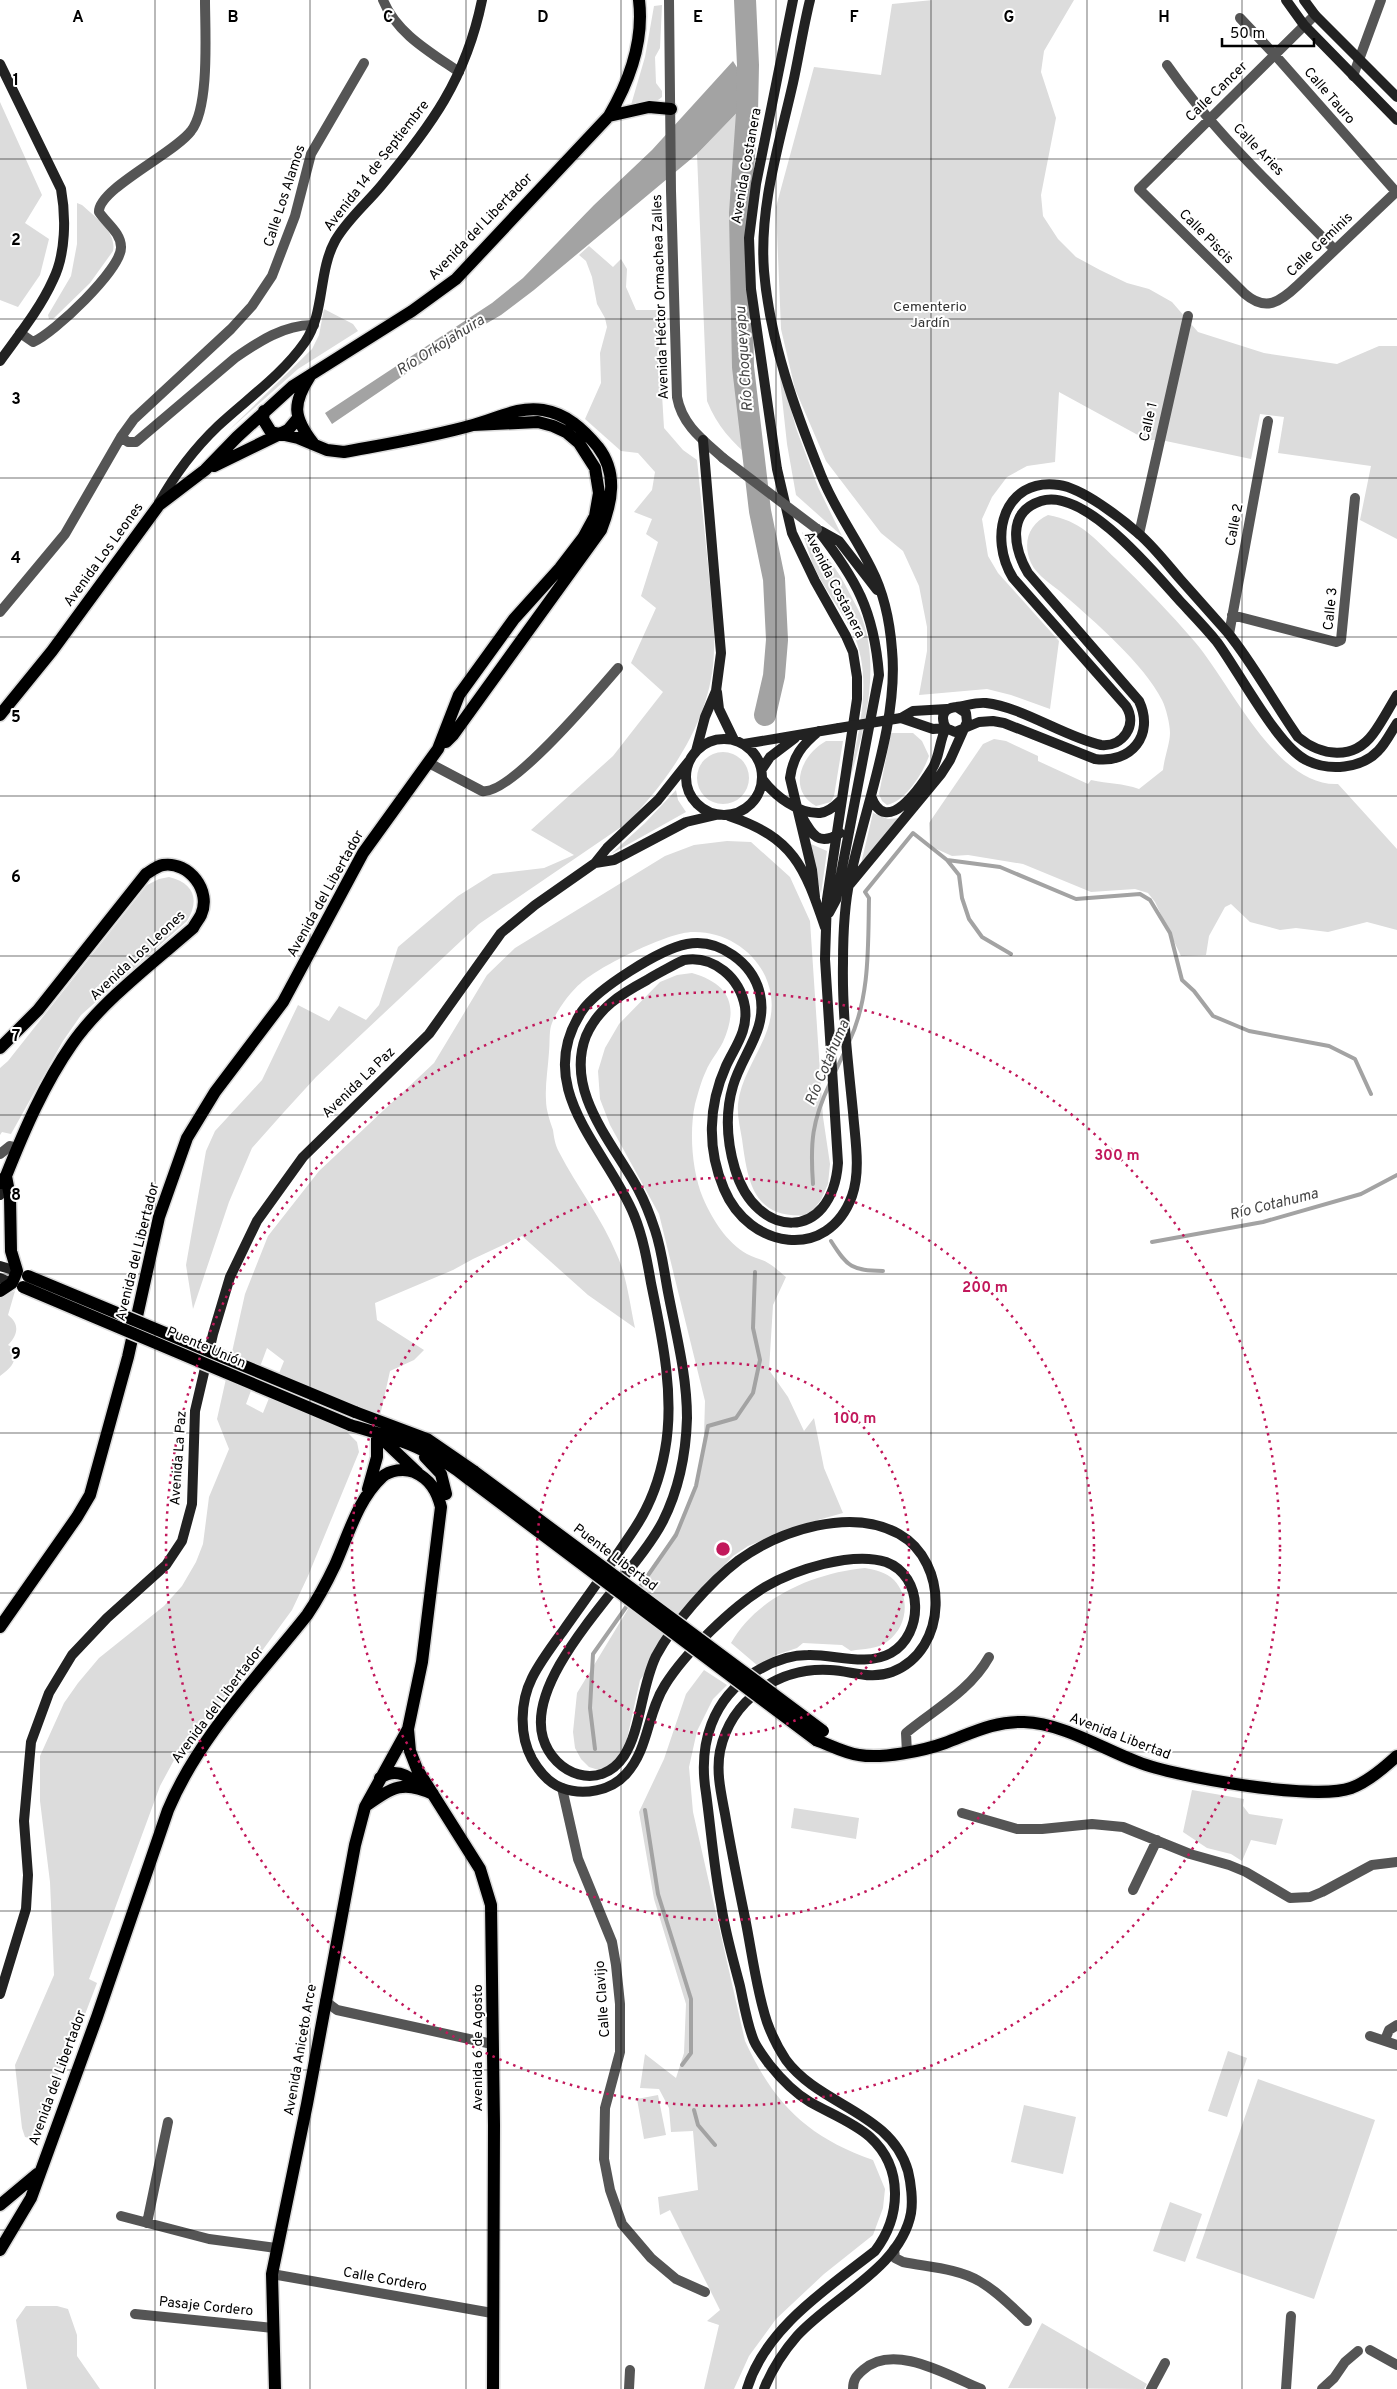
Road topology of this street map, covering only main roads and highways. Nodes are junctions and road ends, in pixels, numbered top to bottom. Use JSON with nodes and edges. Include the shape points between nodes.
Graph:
{"nodes":[{"id":1,"x":482,"y":0,"type":"edge"},
{"id":2,"x":639,"y":0,"type":"edge"},
{"id":3,"x":793,"y":0,"type":"edge"},
{"id":4,"x":810,"y":0,"type":"edge"},
{"id":5,"x":1286,"y":0,"type":"edge"},
{"id":6,"x":1304,"y":0,"type":"edge"},
{"id":7,"x":0,"y":64,"type":"edge"},
{"id":8,"x":1397,"y":97,"type":"edge"},
{"id":9,"x":671,"y":109,"type":"road end"},
{"id":10,"x":609,"y":116,"type":"junction"},
{"id":11,"x":1397,"y":120,"type":"edge"},
{"id":12,"x":0,"y":361,"type":"edge"},
{"id":13,"x":313,"y":372,"type":"junction"},
{"id":14,"x":264,"y":411,"type":"junction"},
{"id":15,"x":298,"y":418,"type":"junction"},
{"id":16,"x":473,"y":425,"type":"junction"},
{"id":17,"x":277,"y":434,"type":"junction"},
{"id":18,"x":704,"y":440,"type":"road end"},
{"id":19,"x":314,"y":444,"type":"junction"},
{"id":20,"x":205,"y":470,"type":"junction"},
{"id":21,"x":1016,"y":497,"type":"junction"},
{"id":22,"x":158,"y":505,"type":"junction"},
{"id":23,"x":1028,"y":508,"type":"junction"},
{"id":24,"x":1139,"y":534,"type":"junction"},
{"id":25,"x":1129,"y":544,"type":"junction"},
{"id":26,"x":881,"y":594,"type":"junction"},
{"id":27,"x":1051,"y":600,"type":"junction"},
{"id":28,"x":1040,"y":609,"type":"junction"},
{"id":29,"x":1228,"y":634,"type":"junction"},
{"id":30,"x":1217,"y":642,"type":"junction"},
{"id":31,"x":716,"y":691,"type":"junction"},
{"id":32,"x":1397,"y":694,"type":"edge"},
{"id":33,"x":952,"y":708,"type":"junction"},
{"id":34,"x":1013,"y":711,"type":"junction"},
{"id":35,"x":0,"y":715,"type":"edge"},
{"id":36,"x":901,"y":718,"type":"junction"},
{"id":37,"x":1397,"y":723,"type":"edge"},
{"id":38,"x":1008,"y":724,"type":"junction"},
{"id":39,"x":922,"y":726,"type":"junction"},
{"id":40,"x":965,"y":727,"type":"junction"},
{"id":41,"x":946,"y":728,"type":"junction"},
{"id":42,"x":819,"y":731,"type":"junction"},
{"id":43,"x":797,"y":736,"type":"junction"},
{"id":44,"x":1124,"y":736,"type":"junction"},
{"id":45,"x":734,"y":740,"type":"junction"},
{"id":46,"x":1086,"y":740,"type":"junction"},
{"id":47,"x":744,"y":744,"type":"junction"},
{"id":48,"x":1136,"y":746,"type":"junction"},
{"id":49,"x":438,"y":749,"type":"junction"},
{"id":50,"x":696,"y":751,"type":"junction"},
{"id":51,"x":1345,"y":751,"type":"junction"},
{"id":52,"x":939,"y":752,"type":"junction"},
{"id":53,"x":1081,"y":753,"type":"junction"},
{"id":54,"x":689,"y":761,"type":"junction"},
{"id":55,"x":1349,"y":765,"type":"junction"},
{"id":56,"x":762,"y":775,"type":"junction"},
{"id":57,"x":871,"y":796,"type":"junction"},
{"id":58,"x":840,"y":801,"type":"junction"},
{"id":59,"x":797,"y":807,"type":"junction"},
{"id":60,"x":723,"y":815,"type":"junction"},
{"id":61,"x":850,"y":824,"type":"junction"},
{"id":62,"x":836,"y":836,"type":"junction"},
{"id":63,"x":595,"y":863,"type":"junction"},
{"id":64,"x":848,"y":887,"type":"junction"},
{"id":65,"x":815,"y":897,"type":"junction"},
{"id":66,"x":828,"y":914,"type":"junction"},
{"id":67,"x":827,"y":931,"type":"junction"},
{"id":68,"x":0,"y":1048,"type":"edge"},
{"id":69,"x":3,"y":1180,"type":"edge"},
{"id":70,"x":0,"y":1195,"type":"edge"},
{"id":71,"x":0,"y":1266,"type":"edge"},
{"id":72,"x":0,"y":1278,"type":"edge"},
{"id":73,"x":20,"y":1280,"type":"junction"},
{"id":74,"x":0,"y":1291,"type":"edge"},
{"id":75,"x":379,"y":1427,"type":"junction"},
{"id":76,"x":403,"y":1440,"type":"junction"},
{"id":77,"x":420,"y":1475,"type":"junction"},
{"id":78,"x":471,"y":1477,"type":"junction"},
{"id":79,"x":446,"y":1494,"type":"junction"},
{"id":80,"x":363,"y":1503,"type":"junction"},
{"id":81,"x":441,"y":1507,"type":"junction"},
{"id":82,"x":0,"y":1628,"type":"edge"},
{"id":83,"x":408,"y":1729,"type":"junction"},
{"id":84,"x":820,"y":1735,"type":"joint"},
{"id":85,"x":1397,"y":1756,"type":"edge"},
{"id":86,"x":569,"y":1771,"type":"junction"},
{"id":87,"x":380,"y":1778,"type":"junction"},
{"id":88,"x":562,"y":1788,"type":"junction"},
{"id":89,"x":428,"y":1792,"type":"junction"},
{"id":90,"x":365,"y":1806,"type":"junction"},
{"id":91,"x":0,"y":1994,"type":"edge"},
{"id":92,"x":39,"y":2172,"type":"junction"},
{"id":93,"x":22,"y":2189,"type":"junction"},
{"id":94,"x":0,"y":2192,"type":"edge"},
{"id":95,"x":0,"y":2205,"type":"edge"},
{"id":96,"x":883,"y":2241,"type":"junction"},
{"id":97,"x":894,"y":2249,"type":"junction"},
{"id":98,"x":0,"y":2250,"type":"edge"},
{"id":99,"x":275,"y":2389,"type":"edge"},
{"id":100,"x":493,"y":2389,"type":"edge"},
{"id":101,"x":747,"y":2389,"type":"edge"},
{"id":102,"x":764,"y":2389,"type":"edge"}],
"edges":[{"from":1,"to":22,"type":"main road","name":"Avenida 14 de Septiembre","via":[[471,44],[446,100],[423,135],[336,239],[329,253],[314,325],[305,341],[288,362],[188,459],[174,475]]},
{"from":2,"to":10,"type":"main road","name":"Avenida del Libertador","via":[[634,63]]},
{"from":3,"to":58,"type":"main road","name":"Avenida Costanera","via":[[756,184],[749,238],[751,289],[777,469],[792,533],[852,652],[856,700]]},
{"from":4,"to":26,"type":"main road","name":"Avenida Costanera","via":[[768,194],[764,273],[780,359],[812,454],[829,496],[874,573]]},
{"from":5,"to":11,"type":"main road","via":[[1304,24]]},
{"from":6,"to":8,"type":"main road"},
{"from":7,"to":12,"type":"main road","via":[[61,189],[63,202],[60,262],[53,280]]},
{"from":9,"to":10,"type":"main road","via":[[649,107]]},
{"from":10,"to":13,"type":"main road","name":"Avenida del Libertador","via":[[456,279],[412,311]]},
{"from":13,"to":14,"type":"main road","name":"Avenida del Libertador"},
{"from":13,"to":15,"type":"main road","via":[[298,397]]},
{"from":14,"to":17,"type":"main road","via":[[266,426]]},
{"from":14,"to":20,"type":"main road","name":"Avenida Los Leones"},
{"from":15,"to":17,"type":"main road","name":"Avenida Los Leones","via":[[288,430]]},
{"from":15,"to":19,"type":"main road"},
{"from":16,"to":19,"type":"main road","name":"Avenida del Libertador","via":[[344,452]]},
{"from":16,"to":49,"type":"main road","name":"Avenida del Libertador","via":[[538,422],[566,432],[589,456],[599,479],[599,493],[595,516],[582,538],[544,588],[514,619],[459,695]]},
{"from":16,"to":49,"type":"main road","name":"Avenida del Libertador","via":[[521,410],[544,410],[574,422],[602,452],[612,491],[601,530],[453,735]]},
{"from":17,"to":19,"type":"main road","name":"Avenida del Libertador"},
{"from":17,"to":20,"type":"main road","name":"Avenida Los Leones"},
{"from":18,"to":31,"type":"main road","via":[[721,653]]},
{"from":20,"to":22,"type":"main road","name":"Avenida Los Leones"},
{"from":21,"to":23,"type":"main road"},
{"from":21,"to":24,"type":"main road","via":[[1045,484],[1069,487]]},
{"from":21,"to":28,"type":"main road","via":[[1002,527],[1001,552],[1012,578]]},
{"from":22,"to":35,"type":"main road","name":"Avenida Los Leones","via":[[52,652]]},
{"from":23,"to":25,"type":"main road","via":[[1047,499],[1067,502]]},
{"from":23,"to":27,"type":"main road","via":[[1016,527],[1016,548],[1028,573]]},
{"from":24,"to":25,"type":"main road"},
{"from":24,"to":29,"type":"main road"},
{"from":25,"to":30,"type":"main road"},
{"from":26,"to":57,"type":"main road","name":"Avenida Costanera","via":[[889,625],[894,677]]},
{"from":26,"to":61,"type":"main road","via":[[839,541],[817,529],[843,563],[864,601],[876,645],[879,675],[876,697]]},
{"from":27,"to":28,"type":"main road"},
{"from":27,"to":48,"type":"main road","via":[[1139,701],[1144,722]]},
{"from":28,"to":44,"type":"main road","via":[[1126,706],[1130,721]]},
{"from":29,"to":30,"type":"main road"},
{"from":29,"to":51,"type":"main road","via":[[1298,737],[1323,752]]},
{"from":30,"to":55,"type":"main road","via":[[1287,745],[1306,760],[1322,766]]},
{"from":31,"to":45,"type":"main road","via":[[719,710]]},
{"from":31,"to":50,"type":"main road","via":[[704,717]]},
{"from":32,"to":51,"type":"main road","via":[[1373,735],[1356,748]]},
{"from":33,"to":34,"type":"main road","via":[[987,703]]},
{"from":33,"to":36,"type":"main road","via":[[913,711]]},
{"from":33,"to":40,"type":"main road","via":[[966,714]]},
{"from":33,"to":41,"type":"main road","via":[[942,718]]},
{"from":34,"to":38,"type":"main road"},
{"from":34,"to":46,"type":"main road"},
{"from":36,"to":39,"type":"main road"},
{"from":36,"to":42,"type":"main road","bridge":true},
{"from":37,"to":55,"type":"main road","via":[[1378,752]]},
{"from":38,"to":40,"type":"main road","via":[[993,720]]},
{"from":38,"to":53,"type":"main road"},
{"from":39,"to":41,"type":"main road"},
{"from":39,"to":52,"type":"main road","via":[[931,735]]},
{"from":40,"to":41,"type":"main road","via":[[955,732]]},
{"from":40,"to":64,"type":"main road","via":[[945,769]]},
{"from":41,"to":52,"type":"main road"},
{"from":42,"to":43,"type":"main road"},
{"from":42,"to":59,"type":"main road","via":[[797,752],[792,762],[790,778]]},
{"from":43,"to":47,"type":"main road"},
{"from":43,"to":56,"type":"main road","via":[[770,757]]},
{"from":44,"to":46,"type":"main road","via":[[1108,746]]},
{"from":44,"to":48,"type":"main road"},
{"from":45,"to":47,"type":"main road"},
{"from":45,"to":50,"type":"main road","via":[[713,740]]},
{"from":46,"to":53,"type":"main road"},
{"from":47,"to":56,"type":"main road","via":[[758,760]]},
{"from":48,"to":53,"type":"main road","via":[[1112,760]]},
{"from":49,"to":82,"type":"main road","name":"Avenida del Libertador","via":[[363,853],[283,1002],[215,1092],[187,1138],[159,1217],[128,1357],[90,1495]]},
{"from":50,"to":54,"type":"main road"},
{"from":51,"to":55,"type":"main road"},
{"from":52,"to":57,"type":"main road","via":[[933,768],[898,810],[889,813],[879,810]]},
{"from":54,"to":60,"type":"main road","via":[[686,784],[690,795],[706,811]]},
{"from":54,"to":63,"type":"main road","name":"Avenida La Paz","via":[[658,800],[606,848]]},
{"from":56,"to":59,"type":"main road","via":[[773,794]]},
{"from":56,"to":60,"type":"main road","via":[[756,800],[739,813]]},
{"from":57,"to":64,"type":"main road","name":"Avenida Costanera"},
{"from":58,"to":59,"type":"main road","via":[[821,813]]},
{"from":58,"to":62,"type":"main road","name":"Avenida Costanera"},
{"from":59,"to":62,"type":"main road","via":[[810,831],[818,838]]},
{"from":59,"to":65,"type":"main road"},
{"from":60,"to":63,"type":"main road","name":"Avenida La Paz","via":[[686,822],[614,860]]},
{"from":60,"to":65,"type":"main road","via":[[752,824],[788,849],[804,869]]},
{"from":61,"to":62,"type":"main road"},
{"from":61,"to":66,"type":"main road","via":[[836,900]]},
{"from":62,"to":66,"type":"main road","name":"Avenida Costanera"},
{"from":63,"to":91,"type":"main road","name":"Avenida La Paz","via":[[501,933],[429,1034],[303,1157],[257,1221],[230,1277],[212,1334],[195,1411],[192,1504],[182,1540],[166,1565],[107,1618],[72,1655],[49,1693],[31,1742],[24,1821],[28,1875],[26,1909]]},
{"from":64,"to":86,"type":"main road","name":"Avenida Costanera","via":[[842,980],[856,1153],[854,1190],[849,1205],[830,1227],[815,1236],[792,1241],[772,1238],[742,1219],[729,1201],[714,1155],[711,1128],[720,1083],[728,1060],[741,1041],[746,1020],[742,995],[729,974],[710,962],[685,960],[626,990],[606,1006],[593,1022],[584,1042],[581,1057],[586,1095],[593,1115],[641,1194],[661,1249],[684,1372],[687,1432],[682,1463],[661,1526],[571,1646],[545,1696],[541,1732],[557,1763]]},
{"from":65,"to":67,"type":"main road"},
{"from":66,"to":67,"type":"main road","name":"Avenida Costanera"},
{"from":67,"to":88,"type":"main road","name":"Avenida Costanera","via":[[825,959],[838,1163],[832,1194],[812,1217],[790,1223],[759,1211],[747,1198],[734,1166],[728,1134],[728,1108],[739,1069],[760,1031],[762,1004],[754,976],[733,955],[709,944],[682,944],[616,979],[596,994],[574,1027],[565,1064],[570,1099],[634,1215],[643,1242],[665,1364],[668,1438],[651,1500],[635,1529],[529,1682],[522,1715],[526,1745],[535,1765],[549,1781]]},
{"from":68,"to":69,"type":"main road","name":"Avenida Los Leones","via":[[38,1010],[146,874],[164,865],[186,870],[195,878],[202,890],[202,914],[193,928],[103,1008],[72,1044],[37,1104]]},
{"from":69,"to":70,"type":"main road","name":"Avenida Los Leones"},
{"from":69,"to":73,"type":"main road","via":[[10,1198],[12,1251]]},
{"from":71,"to":73,"type":"main road","name":"Puente Unión"},
{"from":72,"to":73,"type":"main road","name":"Puente Unión"},
{"from":73,"to":74,"type":"main road"},
{"from":73,"to":75,"type":"main road","name":"Puente Unión","bridge":true,"via":[[355,1412]]},
{"from":73,"to":75,"type":"main road","name":"Puente Unión","bridge":true,"via":[[350,1425]]},
{"from":75,"to":76,"type":"main road","name":"Puente Unión"},
{"from":75,"to":77,"type":"main road"},
{"from":75,"to":78,"type":"main road","name":"Puente Libertad","via":[[427,1439]]},
{"from":75,"to":80,"type":"main road","via":[[377,1457]]},
{"from":76,"to":78,"type":"main road","name":"Puente Libertad"},
{"from":76,"to":79,"type":"main road","via":[[436,1467],[444,1481]]},
{"from":77,"to":80,"type":"main road","name":"Avenida del Libertador","via":[[403,1470],[388,1473]]},
{"from":77,"to":81,"type":"main road","via":[[438,1493]]},
{"from":78,"to":79,"type":"main road","via":[[455,1483]]},
{"from":78,"to":84,"type":"main road","name":"Puente Libertad","bridge":true},
{"from":79,"to":81,"type":"main road"},
{"from":80,"to":92,"type":"main road","name":"Avenida del Libertador","via":[[321,1593],[307,1615],[198,1752],[181,1780]]},
{"from":81,"to":83,"type":"main road","via":[[422,1662]]},
{"from":83,"to":87,"type":"main road","name":"Avenida Aniceto Arce"},
{"from":83,"to":89,"type":"main road","name":"Avenida 6 de Agosto","via":[[410,1751]]},
{"from":84,"to":85,"type":"main road","name":"Avenida Libertad","via":[[830,1744],[860,1756],[933,1747],[985,1726],[1023,1722],[1054,1728],[1138,1763],[1181,1775],[1270,1788],[1328,1792],[1350,1788],[1367,1780]]},
{"from":86,"to":88,"type":"main road"},
{"from":86,"to":97,"type":"main road","via":[[599,1776],[620,1762],[634,1732],[650,1670],[662,1644],[715,1582],[738,1561],[761,1547],[791,1533],[819,1526],[871,1523],[907,1538],[927,1559],[936,1604],[930,1634],[919,1654],[905,1666],[872,1676],[816,1670],[776,1680],[749,1697],[736,1712],[722,1744],[718,1763],[731,1852],[765,2016],[776,2044],[790,2066],[808,2084],[861,2114],[896,2144],[912,2187],[912,2210],[904,2234]]},
{"from":87,"to":89,"type":"main road","via":[[401,1773]]},
{"from":87,"to":90,"type":"main road","name":"Avenida Aniceto Arce"},
{"from":88,"to":96,"type":"main road","via":[[588,1792],[622,1780],[637,1759],[659,1694],[671,1676],[717,1626],[764,1588],[802,1571],[839,1561],[888,1563],[903,1573],[916,1605],[909,1635],[900,1645],[890,1654],[878,1658],[802,1654],[778,1660],[758,1670],[735,1686],[720,1704],[709,1728],[703,1776],[721,1906],[755,2045],[786,2084],[869,2136],[883,2153],[892,2170],[896,2207]]},
{"from":89,"to":90,"type":"main road","via":[[410,1786],[396,1787]]},
{"from":89,"to":100,"type":"main road","name":"Avenida 6 de Agosto","via":[[480,1869],[491,1905]]},
{"from":90,"to":99,"type":"main road","name":"Avenida Aniceto Arce","via":[[276,2248],[272,2274]]},
{"from":92,"to":93,"type":"main road"},
{"from":92,"to":98,"type":"main road","name":"Avenida del Libertador","via":[[31,2198]]},
{"from":93,"to":94,"type":"main road"},
{"from":93,"to":95,"type":"main road"},
{"from":96,"to":97,"type":"main road"},
{"from":96,"to":101,"type":"main road","via":[[785,2327],[759,2363]]},
{"from":97,"to":102,"type":"main road","via":[[794,2339],[774,2365]]}]}
